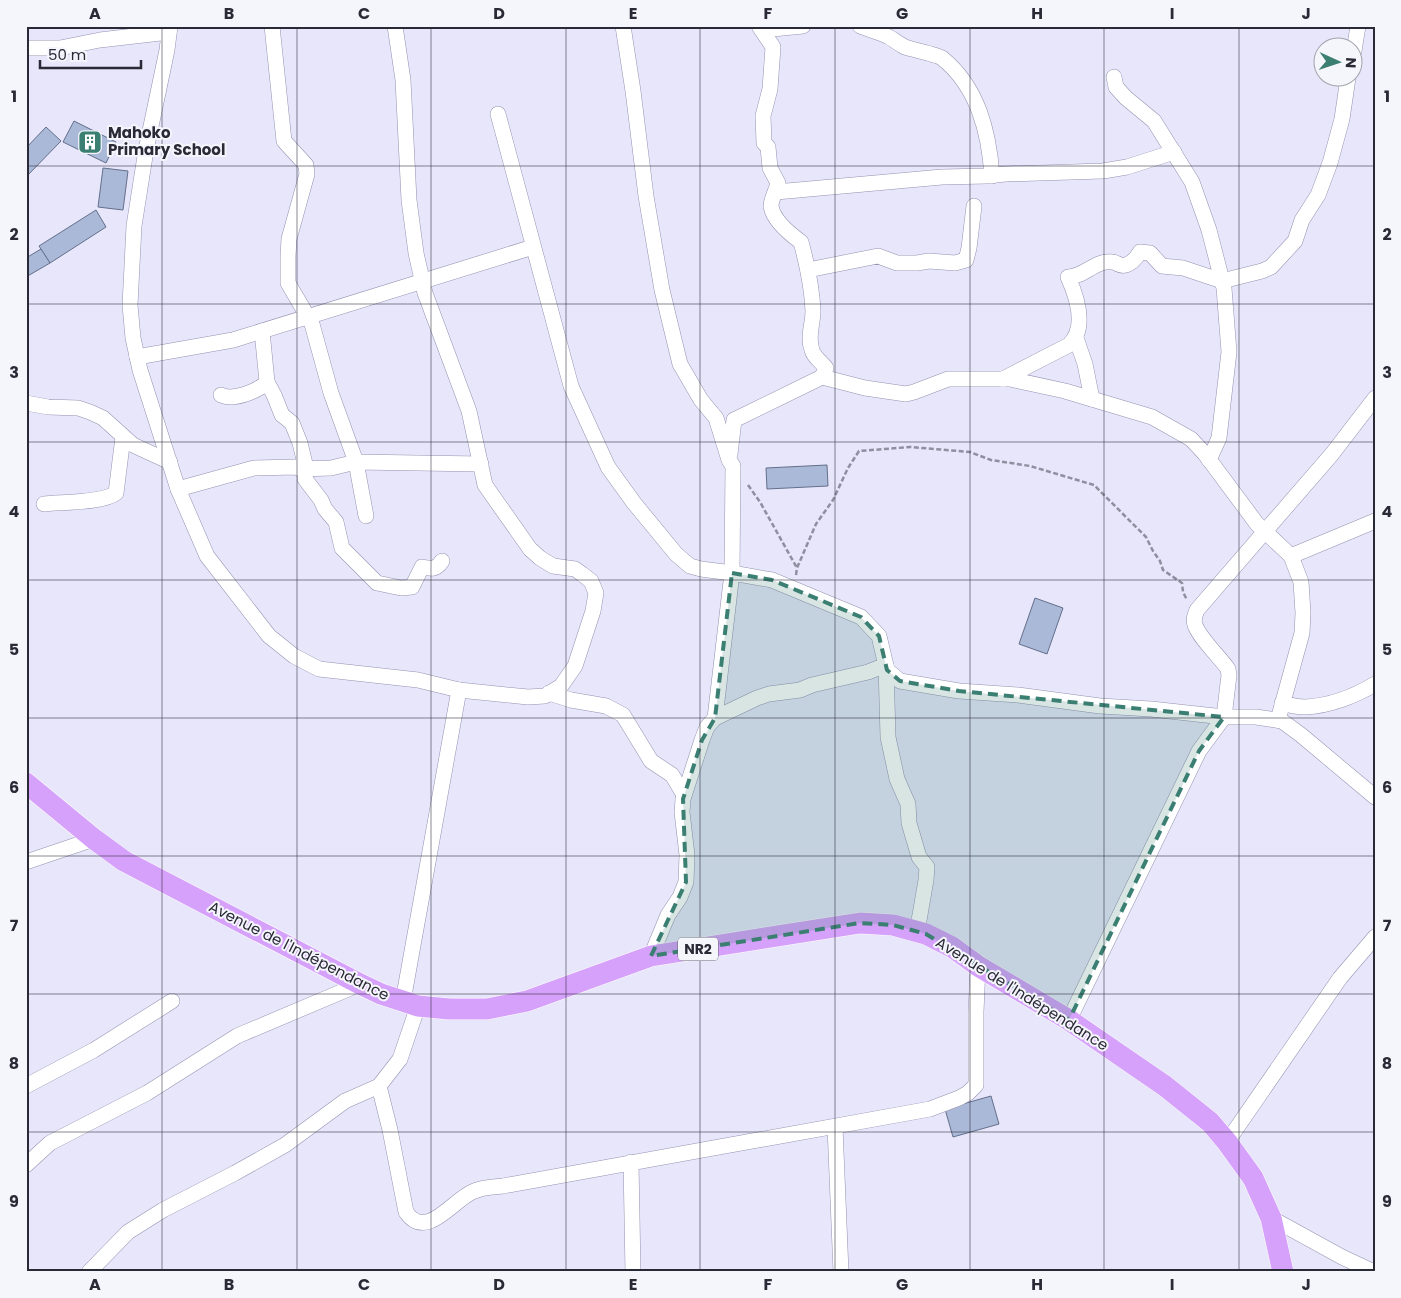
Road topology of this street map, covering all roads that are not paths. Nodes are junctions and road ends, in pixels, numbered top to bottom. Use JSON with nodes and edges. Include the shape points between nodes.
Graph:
{"nodes":[{"id":1,"x":272,"y":26,"type":"edge"},
{"id":2,"x":395,"y":26,"type":"edge"},
{"id":3,"x":623,"y":26,"type":"edge"},
{"id":4,"x":803,"y":26,"type":"edge"},
{"id":5,"x":860,"y":26,"type":"edge"},
{"id":6,"x":760,"y":28,"type":"edge"},
{"id":7,"x":170,"y":29,"type":"edge"},
{"id":8,"x":26,"y":48,"type":"edge"},
{"id":9,"x":1114,"y":77,"type":"dead end"},
{"id":10,"x":1347,"y":88,"type":"edge"},
{"id":11,"x":498,"y":114,"type":"dead end"},
{"id":12,"x":1174,"y":152,"type":"junction"},
{"id":13,"x":992,"y":176,"type":"junction"},
{"id":14,"x":776,"y":192,"type":"junction"},
{"id":15,"x":974,"y":206,"type":"dead end"},
{"id":16,"x":533,"y":247,"type":"junction"},
{"id":17,"x":808,"y":270,"type":"junction"},
{"id":18,"x":1222,"y":280,"type":"junction"},
{"id":19,"x":422,"y":282,"type":"junction"},
{"id":20,"x":308,"y":316,"type":"junction"},
{"id":21,"x":262,"y":330,"type":"junction"},
{"id":22,"x":1076,"y":338,"type":"junction"},
{"id":23,"x":137,"y":357,"type":"junction"},
{"id":24,"x":822,"y":377,"type":"junction"},
{"id":25,"x":1001,"y":380,"type":"junction"},
{"id":26,"x":267,"y":382,"type":"junction"},
{"id":27,"x":221,"y":395,"type":"dead end"},
{"id":28,"x":1375,"y":398,"type":"edge"},
{"id":29,"x":1092,"y":399,"type":"junction"},
{"id":30,"x":26,"y":403,"type":"edge"},
{"id":31,"x":710,"y":411,"type":"junction"},
{"id":32,"x":738,"y":418,"type":"junction"},
{"id":33,"x":123,"y":437,"type":"junction"},
{"id":34,"x":1209,"y":460,"type":"junction"},
{"id":35,"x":170,"y":462,"type":"junction"},
{"id":36,"x":356,"y":462,"type":"junction"},
{"id":37,"x":731,"y":463,"type":"junction"},
{"id":38,"x":481,"y":464,"type":"junction"},
{"id":39,"x":306,"y":468,"type":"junction"},
{"id":40,"x":178,"y":489,"type":"junction"},
{"id":41,"x":44,"y":504,"type":"dead end"},
{"id":42,"x":366,"y":516,"type":"dead end"},
{"id":43,"x":1375,"y":521,"type":"edge"},
{"id":44,"x":1266,"y":531,"type":"junction"},
{"id":45,"x":1291,"y":556,"type":"junction"},
{"id":46,"x":442,"y":561,"type":"dead end"},
{"id":47,"x":732,"y":572,"type":"junction"},
{"id":48,"x":886,"y":665,"type":"junction"},
{"id":49,"x":1375,"y":684,"type":"edge"},
{"id":50,"x":459,"y":690,"type":"junction"},
{"id":51,"x":549,"y":693,"type":"junction"},
{"id":52,"x":1282,"y":703,"type":"junction"},
{"id":53,"x":1224,"y":717,"type":"junction"},
{"id":54,"x":715,"y":718,"type":"junction"},
{"id":55,"x":1278,"y":720,"type":"junction"},
{"id":56,"x":26,"y":783,"type":"edge"},
{"id":57,"x":684,"y":796,"type":"junction"},
{"id":58,"x":1375,"y":797,"type":"edge"},
{"id":59,"x":94,"y":839,"type":"junction"},
{"id":60,"x":26,"y":862,"type":"edge"},
{"id":61,"x":917,"y":932,"type":"junction"},
{"id":62,"x":1375,"y":937,"type":"edge"},
{"id":63,"x":651,"y":956,"type":"junction"},
{"id":64,"x":978,"y":966,"type":"junction"},
{"id":65,"x":360,"y":984,"type":"junction"},
{"id":66,"x":172,"y":1001,"type":"dead end"},
{"id":67,"x":410,"y":1004,"type":"junction"},
{"id":68,"x":1069,"y":1020,"type":"junction"},
{"id":69,"x":26,"y":1086,"type":"edge"},
{"id":70,"x":379,"y":1086,"type":"junction"},
{"id":71,"x":835,"y":1127,"type":"junction"},
{"id":72,"x":1227,"y":1142,"type":"junction"},
{"id":73,"x":631,"y":1162,"type":"junction"},
{"id":74,"x":26,"y":1165,"type":"edge"},
{"id":75,"x":1271,"y":1218,"type":"junction"},
{"id":76,"x":89,"y":1272,"type":"edge"},
{"id":77,"x":633,"y":1272,"type":"edge"},
{"id":78,"x":841,"y":1272,"type":"edge"},
{"id":79,"x":1283,"y":1272,"type":"edge"},
{"id":80,"x":1374,"y":1272,"type":"edge"}],
"edges":[{"from":1,"to":20,"type":"street","via":[[284,141],[306,165],[307,174],[289,239],[288,284]]},
{"from":2,"to":19,"type":"street","via":[[403,80],[409,200]]},
{"from":3,"to":31,"type":"street","via":[[662,290],[680,364]]},
{"from":4,"to":6,"type":"street"},
{"from":5,"to":13,"type":"street","via":[[887,36],[906,48],[940,57],[957,73],[972,92],[981,113]]},
{"from":6,"to":14,"type":"street","via":[[773,47],[770,89],[763,116],[764,143],[768,147],[770,168],[778,183]]},
{"from":7,"to":8,"type":"street","via":[[60,48]]},
{"from":7,"to":23,"type":"street","via":[[134,226],[130,305]]},
{"from":9,"to":12,"type":"street","via":[[1116,87],[1154,121]]},
{"from":10,"to":18,"type":"street","via":[[1330,163],[1295,241],[1271,267]]},
{"from":11,"to":16,"type":"street"},
{"from":12,"to":13,"type":"street","via":[[1114,169]]},
{"from":12,"to":18,"type":"street","via":[[1192,182]]},
{"from":13,"to":14,"type":"street","via":[[942,177]]},
{"from":14,"to":17,"type":"street","via":[[771,204],[775,216],[801,242]]},
{"from":15,"to":17,"type":"street","via":[[966,260],[955,263],[896,263],[878,256]]},
{"from":16,"to":19,"type":"street"},
{"from":16,"to":47,"type":"street","via":[[571,386],[608,467],[676,554],[690,566]]},
{"from":17,"to":24,"type":"street","via":[[813,313],[810,343],[814,356],[826,368]]},
{"from":18,"to":22,"type":"street","via":[[1183,268],[1162,266],[1150,253],[1140,252],[1134,261],[1126,265],[1112,262],[1095,266],[1076,277],[1068,277],[1080,323]]},
{"from":18,"to":34,"type":"street","via":[[1229,352],[1219,438]]},
{"from":19,"to":20,"type":"street"},
{"from":19,"to":38,"type":"street","via":[[469,411]]},
{"from":20,"to":21,"type":"street"},
{"from":20,"to":36,"type":"street"},
{"from":21,"to":23,"type":"street","via":[[233,340]]},
{"from":21,"to":26,"type":"street"},
{"from":22,"to":25,"type":"street","via":[[1069,345]]},
{"from":22,"to":29,"type":"street"},
{"from":23,"to":35,"type":"street"},
{"from":24,"to":25,"type":"street","via":[[906,394],[948,379]]},
{"from":24,"to":32,"type":"street"},
{"from":25,"to":29,"type":"street"},
{"from":26,"to":27,"type":"street","via":[[250,393],[226,398]]},
{"from":26,"to":39,"type":"street","via":[[282,415],[292,423]]},
{"from":28,"to":44,"type":"street"},
{"from":29,"to":34,"type":"street","via":[[1152,417],[1190,438]]},
{"from":30,"to":33,"type":"street","via":[[78,408],[103,418]]},
{"from":31,"to":32,"type":"street"},
{"from":31,"to":37,"type":"street","via":[[716,418]]},
{"from":32,"to":37,"type":"street","via":[[734,420]]},
{"from":33,"to":35,"type":"street"},
{"from":33,"to":41,"type":"street","via":[[116,493],[90,500]]},
{"from":34,"to":44,"type":"street","via":[[1257,524]]},
{"from":35,"to":40,"type":"street"},
{"from":36,"to":38,"type":"street"},
{"from":36,"to":39,"type":"street","via":[[331,468]]},
{"from":36,"to":42,"type":"street"},
{"from":37,"to":47,"type":"street"},
{"from":38,"to":51,"type":"street","via":[[491,495],[530,549],[553,566],[575,569],[591,581],[596,593],[575,666],[561,686]]},
{"from":39,"to":40,"type":"street","via":[[254,468]]},
{"from":39,"to":46,"type":"street","via":[[305,479],[336,522],[342,548],[377,583],[412,587],[422,567],[433,569]]},
{"from":40,"to":50,"type":"street","via":[[207,556],[269,636],[294,656],[320,669],[418,680]]},
{"from":43,"to":45,"type":"street"},
{"from":44,"to":45,"type":"street"},
{"from":44,"to":53,"type":"street","via":[[1194,616],[1199,632],[1228,669]]},
{"from":45,"to":52,"type":"street","via":[[1301,582],[1302,633]]},
{"from":47,"to":48,"type":"street","via":[[772,580],[861,617],[879,636]]},
{"from":47,"to":54,"type":"street"},
{"from":48,"to":53,"type":"street","via":[[887,670],[900,681],[959,691]]},
{"from":48,"to":54,"type":"street","via":[[800,690],[769,694]]},
{"from":48,"to":61,"type":"street","via":[[888,737],[897,779],[908,804],[909,824],[919,857],[926,867]]},
{"from":49,"to":52,"type":"street","via":[[1337,701],[1319,705],[1304,707]]},
{"from":50,"to":51,"type":"street","via":[[528,697]]},
{"from":50,"to":67,"type":"street"},
{"from":51,"to":57,"type":"street","via":[[606,706],[623,715],[651,761],[672,775]]},
{"from":52,"to":55,"type":"street"},
{"from":53,"to":55,"type":"street"},
{"from":53,"to":68,"type":"street","via":[[1199,751]]},
{"from":54,"to":57,"type":"street","via":[[707,727]]},
{"from":55,"to":58,"type":"street","via":[[1301,735]]},
{"from":56,"to":59,"type":"highway","name":"Avenue de l'Indépendance","number":"NR2"},
{"from":57,"to":63,"type":"street","via":[[686,882]]},
{"from":59,"to":60,"type":"street"},
{"from":59,"to":65,"type":"highway","name":"Avenue de l'Indépendance","number":"NR2","via":[[124,861]]},
{"from":61,"to":63,"type":"highway","name":"Avenue de l'Indépendance","number":"NR2","via":[[860,923]]},
{"from":61,"to":64,"type":"highway","name":"Avenue de l'Indépendance","number":"NR2","via":[[952,948]]},
{"from":62,"to":72,"type":"street","via":[[1340,978]]},
{"from":63,"to":67,"type":"highway","name":"Avenue de l'Indépendance","number":"NR2","via":[[527,1001],[487,1009]]},
{"from":64,"to":68,"type":"highway","name":"Avenue de l'Indépendance","number":"NR2"},
{"from":64,"to":71,"type":"street","via":[[976,1085],[968,1093],[930,1109]]},
{"from":65,"to":67,"type":"highway","name":"Avenue de l'Indépendance","number":"NR2"},
{"from":65,"to":74,"type":"street","via":[[237,1036],[147,1093],[50,1143]]},
{"from":66,"to":69,"type":"street","via":[[94,1050]]},
{"from":67,"to":70,"type":"street","via":[[400,1059]]},
{"from":68,"to":72,"type":"highway","name":"Avenue de l'Indépendance","number":"NR2","via":[[1165,1086],[1210,1122]]},
{"from":70,"to":73,"type":"street","via":[[406,1212],[418,1223],[428,1223],[471,1192],[487,1187]]},
{"from":70,"to":76,"type":"street","via":[[345,1101],[277,1150],[128,1232]]},
{"from":71,"to":73,"type":"street"},
{"from":71,"to":78,"type":"street"},
{"from":72,"to":75,"type":"highway","name":"Avenue de l'Indépendance","number":"NR2","via":[[1253,1178]]},
{"from":73,"to":77,"type":"street"},
{"from":75,"to":79,"type":"highway","name":"Avenue de l'Indépendance","number":"NR2"},
{"from":75,"to":80,"type":"street"}]}
